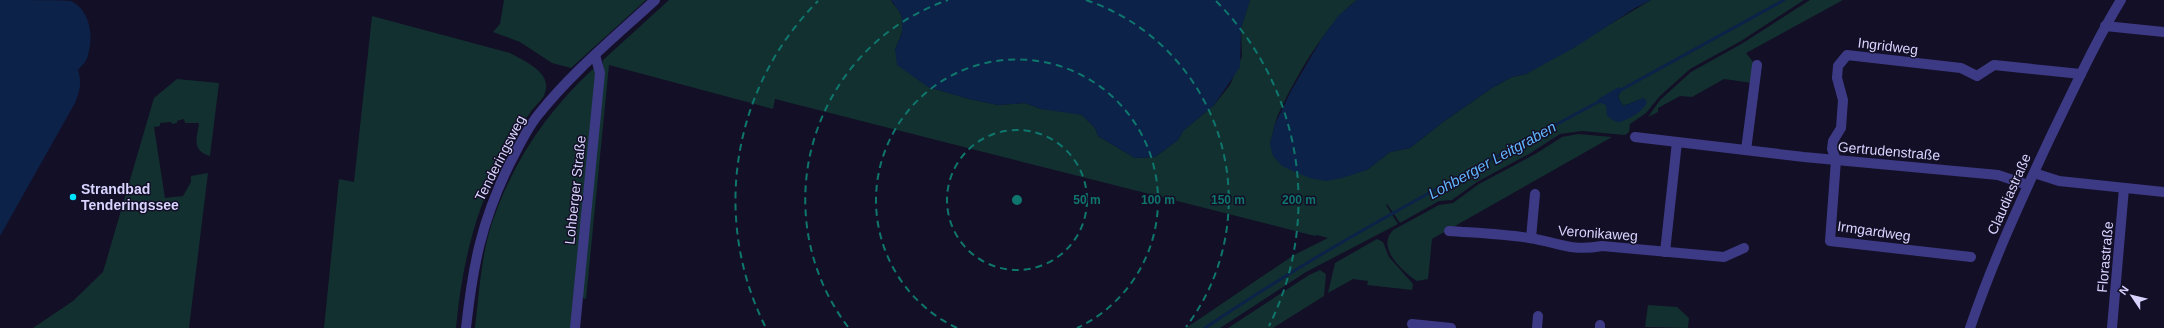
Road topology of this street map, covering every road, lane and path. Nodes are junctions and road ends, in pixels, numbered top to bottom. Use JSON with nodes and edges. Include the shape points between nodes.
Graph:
{"nodes":[{"id":1,"x":655,"y":0,"type":"edge"},
{"id":2,"x":2121,"y":0,"type":"edge"},
{"id":3,"x":2105,"y":26,"type":"junction"},
{"id":4,"x":2164,"y":32,"type":"edge"},
{"id":5,"x":595,"y":55,"type":"junction"},
{"id":6,"x":1757,"y":65,"type":"dead end"},
{"id":7,"x":2081,"y":74,"type":"junction"},
{"id":8,"x":1635,"y":137,"type":"dead end"},
{"id":9,"x":1677,"y":142,"type":"junction"},
{"id":10,"x":1746,"y":150,"type":"junction"},
{"id":11,"x":1836,"y":160,"type":"junction"},
{"id":12,"x":2034,"y":173,"type":"junction"},
{"id":13,"x":2028,"y":185,"type":"junction"},
{"id":14,"x":2124,"y":188,"type":"junction"},
{"id":15,"x":2164,"y":192,"type":"edge"},
{"id":16,"x":1535,"y":194,"type":"dead end"},
{"id":17,"x":1449,"y":231,"type":"dead end"},
{"id":18,"x":1531,"y":238,"type":"junction"},
{"id":19,"x":1744,"y":248,"type":"dead end"},
{"id":20,"x":1665,"y":252,"type":"junction"},
{"id":21,"x":1971,"y":257,"type":"dead end"},
{"id":22,"x":1538,"y":316,"type":"dead end"},
{"id":23,"x":1412,"y":324,"type":"dead end"},
{"id":24,"x":466,"y":328,"type":"edge"},
{"id":25,"x":575,"y":328,"type":"edge"},
{"id":26,"x":1451,"y":328,"type":"edge"},
{"id":27,"x":1537,"y":328,"type":"edge"},
{"id":28,"x":1970,"y":328,"type":"edge"},
{"id":29,"x":2112,"y":328,"type":"edge"}],
"edges":[{"from":1,"to":5,"type":"street","name":"Tenderingsweg"},
{"from":2,"to":3,"type":"street","name":"Claudiastraße"},
{"from":3,"to":4,"type":"street"},
{"from":3,"to":7,"type":"street","name":"Claudiastraße"},
{"from":5,"to":24,"type":"street","name":"Tenderingsweg","via":[[566,82],[537,116],[503,177],[487,213],[478,246]]},
{"from":5,"to":25,"type":"street","name":"Lohberger Straße","via":[[600,73]]},
{"from":6,"to":10,"type":"street"},
{"from":7,"to":11,"type":"street","name":"Ingridweg","via":[[1994,65],[1978,76],[1961,68],[1847,55],[1838,66],[1837,78],[1842,100],[1841,128],[1833,141],[1832,149]]},
{"from":7,"to":12,"type":"street","name":"Claudiastraße"},
{"from":8,"to":9,"type":"street","name":"Gertrudenstraße"},
{"from":9,"to":10,"type":"street","name":"Gertrudenstraße"},
{"from":9,"to":20,"type":"street"},
{"from":10,"to":11,"type":"street","name":"Gertrudenstraße"},
{"from":11,"to":13,"type":"street","name":"Gertrudenstraße","via":[[1998,175]]},
{"from":11,"to":21,"type":"street","name":"Irmgardweg","via":[[1830,241]]},
{"from":12,"to":13,"type":"street","name":"Claudiastraße"},
{"from":12,"to":14,"type":"street","via":[[2059,181]]},
{"from":13,"to":28,"type":"street","name":"Claudiastraße","via":[[1984,288]]},
{"from":14,"to":15,"type":"street"},
{"from":14,"to":29,"type":"street","name":"Florastraße"},
{"from":16,"to":18,"type":"street"},
{"from":17,"to":18,"type":"street","name":"Veronikaweg"},
{"from":18,"to":20,"type":"street","name":"Veronikaweg","via":[[1558,246],[1586,249],[1602,246]]},
{"from":19,"to":20,"type":"street","name":"Veronikaweg","via":[[1724,257]]},
{"from":22,"to":27,"type":"street"},
{"from":23,"to":26,"type":"street"}]}
